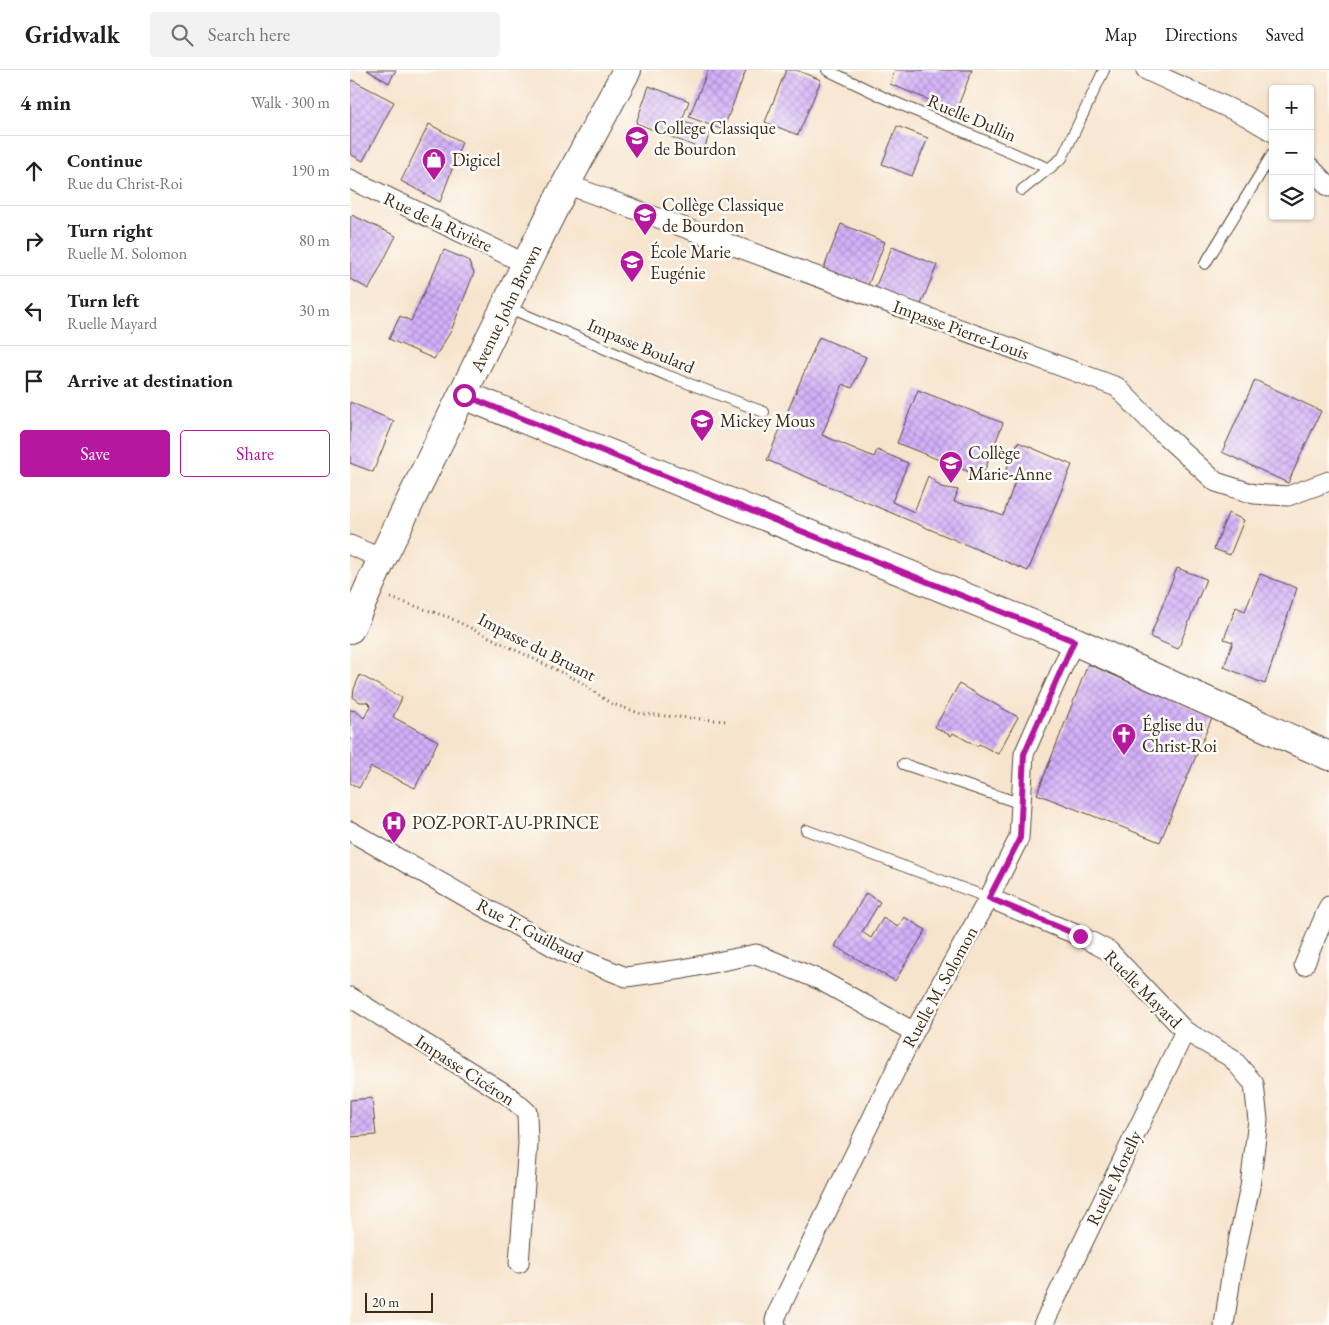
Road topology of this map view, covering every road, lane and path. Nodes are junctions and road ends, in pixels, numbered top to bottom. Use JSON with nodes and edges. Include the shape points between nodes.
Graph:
{"nodes":[{"id":1,"x":627,"y":70,"type":"edge"},
{"id":2,"x":827,"y":70,"type":"edge"},
{"id":3,"x":1104,"y":70,"type":"edge"},
{"id":4,"x":1146,"y":70,"type":"edge"},
{"id":5,"x":1270,"y":130,"type":"edge"},
{"id":6,"x":1269,"y":160,"type":"edge"},
{"id":7,"x":1050,"y":169,"type":"junction"},
{"id":8,"x":1314,"y":171,"type":"edge"},
{"id":9,"x":350,"y":179,"type":"edge"},
{"id":10,"x":566,"y":184,"type":"junction"},
{"id":11,"x":1329,"y":187,"type":"edge"},
{"id":12,"x":1022,"y":190,"type":"dead end"},
{"id":13,"x":526,"y":264,"type":"junction"},
{"id":14,"x":1205,"y":264,"type":"dead end"},
{"id":15,"x":506,"y":306,"type":"junction"},
{"id":16,"x":464,"y":395,"type":"junction"},
{"id":17,"x":764,"y":412,"type":"dead end"},
{"id":18,"x":1329,"y":481,"type":"edge"},
{"id":19,"x":350,"y":545,"type":"edge"},
{"id":20,"x":382,"y":559,"type":"junction"},
{"id":21,"x":368,"y":590,"type":"junction"},
{"id":22,"x":350,"y":629,"type":"edge"},
{"id":23,"x":1074,"y":641,"type":"junction"},
{"id":24,"x":726,"y":721,"type":"dead end"},
{"id":25,"x":1329,"y":756,"type":"edge"},
{"id":26,"x":903,"y":764,"type":"dead end"},
{"id":27,"x":1022,"y":804,"type":"junction"},
{"id":28,"x":806,"y":830,"type":"dead end"},
{"id":29,"x":350,"y":831,"type":"edge"},
{"id":30,"x":989,"y":898,"type":"junction"},
{"id":31,"x":1329,"y":906,"type":"edge"},
{"id":32,"x":1304,"y":965,"type":"dead end"},
{"id":33,"x":350,"y":997,"type":"edge"},
{"id":34,"x":1185,"y":1031,"type":"junction"},
{"id":35,"x":914,"y":1032,"type":"junction"},
{"id":36,"x":519,"y":1263,"type":"dead end"},
{"id":37,"x":776,"y":1325,"type":"edge"},
{"id":38,"x":1043,"y":1325,"type":"edge"},
{"id":39,"x":1224,"y":1325,"type":"edge"}],
"edges":[{"from":1,"to":10,"type":"street","name":"Avenue John Brown"},
{"from":2,"to":7,"type":"lane","name":"Ruelle Dullin"},
{"from":3,"to":7,"type":"lane","via":[[1062,158]]},
{"from":4,"to":5,"type":"street"},
{"from":6,"to":14,"type":"lane"},
{"from":7,"to":12,"type":"lane"},
{"from":8,"to":11,"type":"street"},
{"from":9,"to":13,"type":"street","name":"Rue de la Rivière"},
{"from":10,"to":13,"type":"street","name":"Avenue John Brown"},
{"from":10,"to":18,"type":"street","name":"Impasse Pierre-Louis","via":[[1117,387],[1158,430],[1216,482],[1254,494],[1288,496]]},
{"from":13,"to":15,"type":"street","name":"Avenue John Brown"},
{"from":15,"to":16,"type":"street","name":"Avenue John Brown"},
{"from":15,"to":17,"type":"lane","name":"Impasse Boulard","via":[[666,375]]},
{"from":16,"to":20,"type":"street","name":"Avenue John Brown"},
{"from":16,"to":23,"type":"street"},
{"from":19,"to":20,"type":"street"},
{"from":20,"to":21,"type":"street","name":"Avenue John Brown"},
{"from":21,"to":22,"type":"street","name":"Avenue John Brown"},
{"from":21,"to":24,"type":"path","name":"Impasse du Bruant","via":[[448,617],[579,680],[610,703],[642,714]]},
{"from":23,"to":25,"type":"street"},
{"from":23,"to":27,"type":"street","name":"Ruelle M. Solomon","via":[[1024,754]]},
{"from":26,"to":27,"type":"lane"},
{"from":27,"to":30,"type":"street","name":"Ruelle M. Solomon","via":[[1020,838]]},
{"from":28,"to":30,"type":"lane"},
{"from":29,"to":35,"type":"street","name":"Rue T. Guilbaud","via":[[562,952],[626,977],[756,954],[820,980]]},
{"from":30,"to":34,"type":"street","name":"Ruelle Mayard","via":[[1109,951]]},
{"from":30,"to":35,"type":"street","name":"Ruelle M. Solomon"},
{"from":31,"to":32,"type":"street"},
{"from":33,"to":36,"type":"street","name":"Impasse Cicéron","via":[[509,1096],[527,1112],[528,1144]]},
{"from":34,"to":38,"type":"street","name":"Ruelle Morelly"},
{"from":34,"to":39,"type":"street","name":"Ruelle Mayard","via":[[1232,1058],[1254,1084],[1258,1120],[1250,1187]]},
{"from":35,"to":37,"type":"street","name":"Ruelle M. Solomon","via":[[777,1314]]}]}
